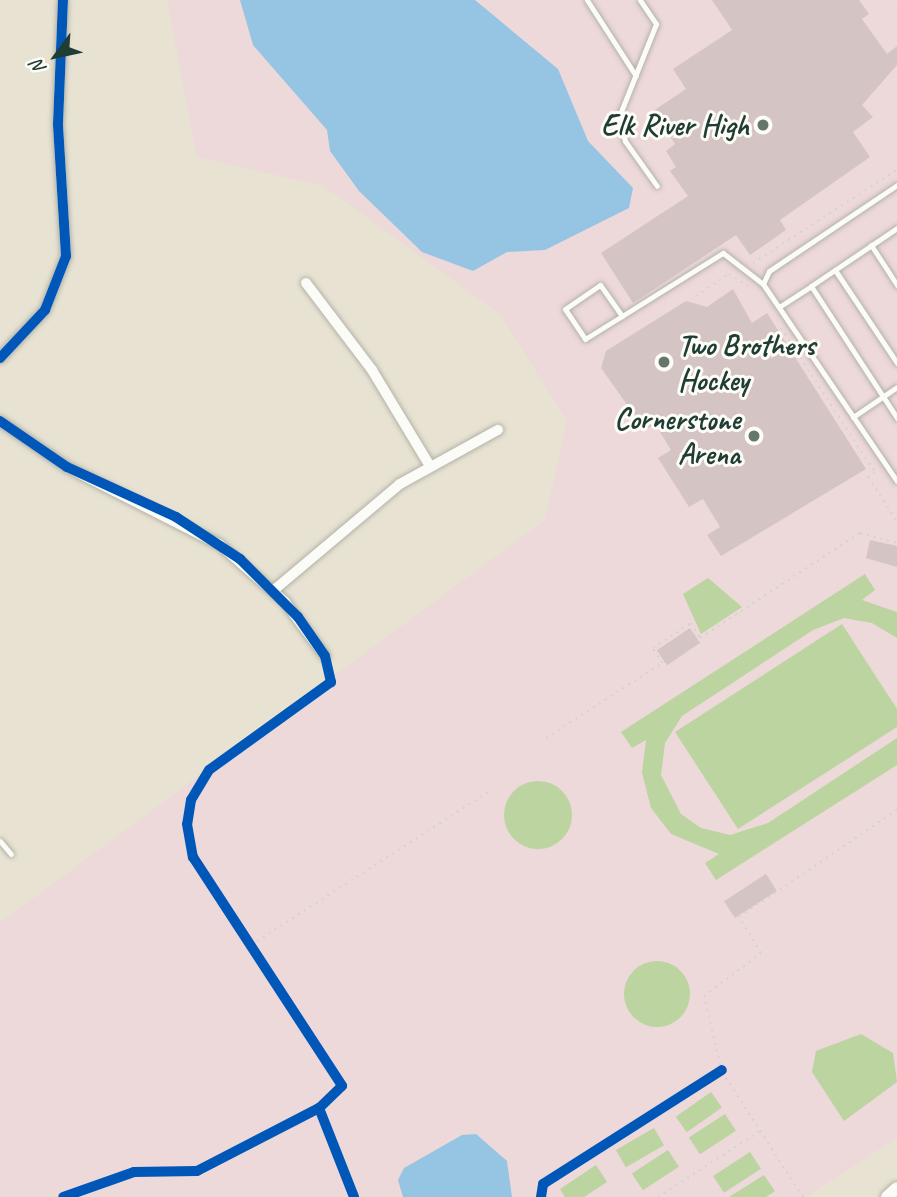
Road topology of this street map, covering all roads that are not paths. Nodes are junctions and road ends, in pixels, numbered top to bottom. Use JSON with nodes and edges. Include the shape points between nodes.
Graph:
{"nodes":[{"id":1,"x":63,"y":0,"type":"edge"},
{"id":2,"x":587,"y":0,"type":"edge"},
{"id":3,"x":640,"y":0,"type":"edge"},
{"id":4,"x":636,"y":76,"type":"junction"},
{"id":5,"x":897,"y":185,"type":"edge"},
{"id":6,"x":657,"y":186,"type":"dead end"},
{"id":7,"x":897,"y":228,"type":"edge"},
{"id":8,"x":871,"y":245,"type":"junction"},
{"id":9,"x":835,"y":270,"type":"junction"},
{"id":10,"x":306,"y":283,"type":"dead end"},
{"id":11,"x":763,"y":284,"type":"junction"},
{"id":12,"x":897,"y":285,"type":"edge"},
{"id":13,"x":811,"y":286,"type":"junction"},
{"id":14,"x":779,"y":307,"type":"junction"},
{"id":15,"x":622,"y":316,"type":"junction"},
{"id":16,"x":0,"y":358,"type":"edge"},
{"id":17,"x":897,"y":363,"type":"edge"},
{"id":18,"x":897,"y":387,"type":"edge"},
{"id":19,"x":883,"y":397,"type":"junction"},
{"id":20,"x":853,"y":416,"type":"junction"},
{"id":21,"x":897,"y":418,"type":"edge"},
{"id":22,"x":0,"y":421,"type":"edge"},
{"id":23,"x":498,"y":430,"type":"dead end"},
{"id":24,"x":430,"y":466,"type":"junction"},
{"id":25,"x":897,"y":481,"type":"edge"},
{"id":26,"x":274,"y":590,"type":"junction"},
{"id":27,"x":325,"y":656,"type":"dead end"},
{"id":28,"x":0,"y":841,"type":"edge"},
{"id":29,"x":11,"y":854,"type":"dead end"},
{"id":30,"x":897,"y":1188,"type":"edge"},
{"id":31,"x":887,"y":1197,"type":"edge"}],
"edges":[{"from":1,"to":16,"type":"street","via":[[58,124],[66,256],[45,310]]},
{"from":2,"to":4,"type":"lane"},
{"from":3,"to":4,"type":"lane","via":[[656,24]]},
{"from":4,"to":6,"type":"lane","via":[[618,119],[625,141]]},
{"from":5,"to":11,"type":"lane","via":[[769,271]]},
{"from":7,"to":8,"type":"lane"},
{"from":8,"to":9,"type":"lane"},
{"from":8,"to":12,"type":"lane"},
{"from":9,"to":13,"type":"lane"},
{"from":9,"to":17,"type":"lane"},
{"from":10,"to":24,"type":"street","via":[[372,370]]},
{"from":11,"to":14,"type":"lane"},
{"from":11,"to":15,"type":"lane","via":[[723,253]]},
{"from":13,"to":14,"type":"lane"},
{"from":13,"to":19,"type":"lane"},
{"from":14,"to":20,"type":"lane"},
{"from":15,"to":15,"type":"lane","via":[[585,339],[565,309],[600,285]]},
{"from":18,"to":19,"type":"lane"},
{"from":19,"to":20,"type":"lane"},
{"from":19,"to":21,"type":"lane"},
{"from":20,"to":25,"type":"lane"},
{"from":22,"to":26,"type":"street","via":[[67,467],[198,530]]},
{"from":23,"to":24,"type":"street"},
{"from":24,"to":26,"type":"street","via":[[363,512]]},
{"from":26,"to":27,"type":"street"},
{"from":28,"to":29,"type":"lane"},
{"from":30,"to":31,"type":"street"}]}
